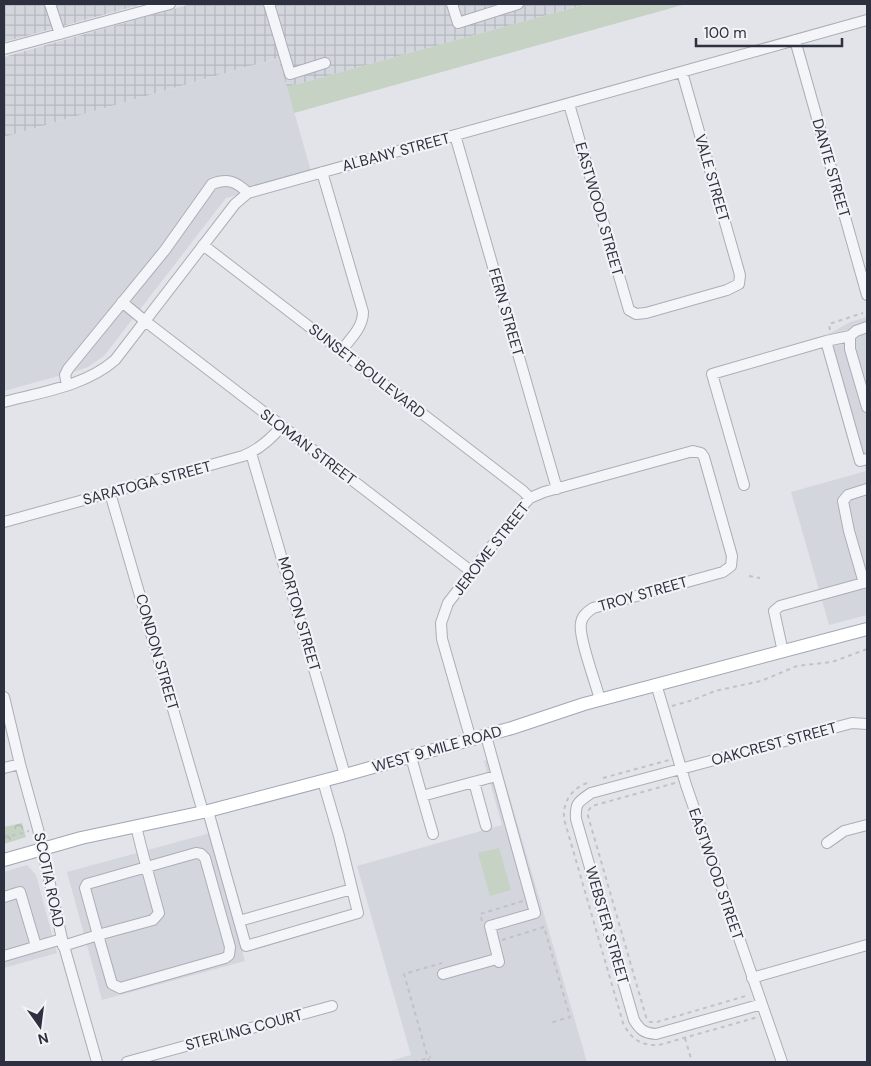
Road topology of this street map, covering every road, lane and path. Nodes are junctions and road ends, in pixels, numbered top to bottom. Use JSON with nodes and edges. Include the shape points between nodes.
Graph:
{"nodes":[{"id":1,"x":50,"y":4,"type":"edge"},
{"id":2,"x":170,"y":4,"type":"edge"},
{"id":3,"x":269,"y":4,"type":"edge"},
{"id":4,"x":452,"y":4,"type":"edge"},
{"id":5,"x":518,"y":4,"type":"edge"},
{"id":6,"x":867,"y":20,"type":"edge"},
{"id":7,"x":60,"y":34,"type":"junction"},
{"id":8,"x":795,"y":40,"type":"junction"},
{"id":9,"x":4,"y":49,"type":"edge"},
{"id":10,"x":325,"y":64,"type":"dead end"},
{"id":11,"x":682,"y":72,"type":"junction"},
{"id":12,"x":569,"y":104,"type":"junction"},
{"id":13,"x":455,"y":136,"type":"junction"},
{"id":14,"x":322,"y":172,"type":"junction"},
{"id":15,"x":248,"y":193,"type":"junction"},
{"id":16,"x":204,"y":245,"type":"junction"},
{"id":17,"x":867,"y":295,"type":"edge"},
{"id":18,"x":122,"y":302,"type":"junction"},
{"id":19,"x":632,"y":313,"type":"joint"},
{"id":20,"x":863,"y":313,"type":"dead end"},
{"id":21,"x":145,"y":321,"type":"junction"},
{"id":22,"x":867,"y":327,"type":"edge"},
{"id":23,"x":850,"y":336,"type":"junction"},
{"id":24,"x":828,"y":337,"type":"junction"},
{"id":25,"x":341,"y":351,"type":"junction"},
{"id":26,"x":67,"y":385,"type":"junction"},
{"id":27,"x":4,"y":402,"type":"edge"},
{"id":28,"x":867,"y":407,"type":"edge"},
{"id":29,"x":281,"y":427,"type":"junction"},
{"id":30,"x":251,"y":453,"type":"junction"},
{"id":31,"x":867,"y":459,"type":"edge"},
{"id":32,"x":744,"y":485,"type":"dead end"},
{"id":33,"x":558,"y":488,"type":"junction"},
{"id":34,"x":867,"y":490,"type":"edge"},
{"id":35,"x":110,"y":493,"type":"junction"},
{"id":36,"x":530,"y":498,"type":"junction"},
{"id":37,"x":4,"y":522,"type":"edge"},
{"id":38,"x":731,"y":566,"type":"joint"},
{"id":39,"x":472,"y":572,"type":"junction"},
{"id":40,"x":748,"y":576,"type":"dead end"},
{"id":41,"x":760,"y":578,"type":"dead end"},
{"id":42,"x":866,"y":583,"type":"edge"},
{"id":43,"x":867,"y":629,"type":"edge"},
{"id":44,"x":867,"y":649,"type":"edge"},
{"id":45,"x":783,"y":652,"type":"junction"},
{"id":46,"x":656,"y":684,"type":"junction"},
{"id":47,"x":4,"y":696,"type":"edge"},
{"id":48,"x":600,"y":700,"type":"junction"},
{"id":49,"x":670,"y":707,"type":"dead end"},
{"id":50,"x":867,"y":724,"type":"edge"},
{"id":51,"x":486,"y":736,"type":"junction"},
{"id":52,"x":471,"y":740,"type":"junction"},
{"id":53,"x":411,"y":757,"type":"junction"},
{"id":54,"x":671,"y":760,"type":"dead end"},
{"id":55,"x":20,"y":764,"type":"junction"},
{"id":56,"x":4,"y":768,"type":"edge"},
{"id":57,"x":681,"y":769,"type":"junction"},
{"id":58,"x":345,"y":776,"type":"junction"},
{"id":59,"x":496,"y":776,"type":"junction"},
{"id":60,"x":599,"y":780,"type":"dead end"},
{"id":61,"x":323,"y":781,"type":"junction"},
{"id":62,"x":474,"y":782,"type":"junction"},
{"id":63,"x":590,"y":782,"type":"dead end"},
{"id":64,"x":677,"y":783,"type":"dead end"},
{"id":65,"x":422,"y":796,"type":"junction"},
{"id":66,"x":205,"y":811,"type":"junction"},
{"id":67,"x":867,"y":825,"type":"edge"},
{"id":68,"x":136,"y":826,"type":"junction"},
{"id":69,"x":486,"y":826,"type":"dead end"},
{"id":70,"x":29,"y":831,"type":"dead end"},
{"id":71,"x":432,"y":834,"type":"dead end"},
{"id":72,"x":4,"y":838,"type":"edge"},
{"id":73,"x":827,"y":843,"type":"dead end"},
{"id":74,"x":42,"y":849,"type":"junction"},
{"id":75,"x":4,"y":860,"type":"edge"},
{"id":76,"x":146,"y":867,"type":"junction"},
{"id":77,"x":352,"y":889,"type":"junction"},
{"id":78,"x":4,"y":897,"type":"edge"},
{"id":79,"x":526,"y":900,"type":"dead end"},
{"id":80,"x":239,"y":921,"type":"junction"},
{"id":81,"x":482,"y":922,"type":"dead end"},
{"id":82,"x":98,"y":935,"type":"junction"},
{"id":83,"x":494,"y":942,"type":"junction"},
{"id":84,"x":62,"y":943,"type":"junction"},
{"id":85,"x":867,"y":945,"type":"edge"},
{"id":86,"x":36,"y":946,"type":"junction"},
{"id":87,"x":4,"y":956,"type":"edge"},
{"id":88,"x":449,"y":961,"type":"dead end"},
{"id":89,"x":444,"y":974,"type":"dead end"},
{"id":90,"x":752,"y":978,"type":"junction"},
{"id":91,"x":751,"y":994,"type":"dead end"},
{"id":92,"x":762,"y":1004,"type":"junction"},
{"id":93,"x":332,"y":1006,"type":"dead end"},
{"id":94,"x":759,"y":1017,"type":"dead end"},
{"id":95,"x":550,"y":1023,"type":"dead end"},
{"id":96,"x":685,"y":1038,"type":"junction"},
{"id":97,"x":430,"y":1058,"type":"junction"},
{"id":98,"x":97,"y":1062,"type":"edge"},
{"id":99,"x":128,"y":1062,"type":"edge"},
{"id":100,"x":414,"y":1062,"type":"edge"},
{"id":101,"x":429,"y":1062,"type":"edge"},
{"id":102,"x":692,"y":1062,"type":"edge"},
{"id":103,"x":782,"y":1062,"type":"edge"}],
"edges":[{"from":1,"to":7,"type":"street"},
{"from":2,"to":7,"type":"street"},
{"from":3,"to":10,"type":"street","via":[[290,74]]},
{"from":4,"to":5,"type":"street","via":[[458,23]]},
{"from":6,"to":8,"type":"street","name":"ALBANY STREET"},
{"from":7,"to":9,"type":"street"},
{"from":8,"to":11,"type":"street","name":"ALBANY STREET"},
{"from":8,"to":17,"type":"street","name":"DANTE STREET"},
{"from":11,"to":12,"type":"street","name":"ALBANY STREET"},
{"from":11,"to":19,"type":"street","name":"VALE STREET","via":[[740,275],[739,284],[646,313]]},
{"from":12,"to":13,"type":"street","name":"ALBANY STREET"},
{"from":12,"to":19,"type":"street","name":"EASTWOOD STREET"},
{"from":13,"to":14,"type":"street","name":"ALBANY STREET"},
{"from":13,"to":33,"type":"street","name":"FERN STREET"},
{"from":14,"to":15,"type":"street","name":"ALBANY STREET"},
{"from":14,"to":25,"type":"street","via":[[363,312],[362,322]]},
{"from":15,"to":16,"type":"street","name":"ALBANY STREET","via":[[235,204]]},
{"from":15,"to":18,"type":"street","via":[[236,182],[228,180],[212,184],[165,250]]},
{"from":16,"to":21,"type":"street","name":"ALBANY STREET"},
{"from":16,"to":25,"type":"street","name":"SUNSET BOULEVARD"},
{"from":18,"to":21,"type":"street","name":"SLOMAN STREET"},
{"from":18,"to":26,"type":"street","via":[[68,369]]},
{"from":20,"to":24,"type":"path","via":[[829,324]]},
{"from":21,"to":26,"type":"street","name":"ALBANY STREET","via":[[116,360],[84,380]]},
{"from":21,"to":29,"type":"street","name":"SLOMAN STREET"},
{"from":22,"to":23,"type":"street"},
{"from":23,"to":24,"type":"street"},
{"from":23,"to":28,"type":"street","via":[[850,349]]},
{"from":24,"to":31,"type":"street","via":[[860,461]]},
{"from":24,"to":32,"type":"street","via":[[712,374]]},
{"from":25,"to":36,"type":"street","name":"SUNSET BOULEVARD"},
{"from":26,"to":27,"type":"street","name":"ALBANY STREET"},
{"from":29,"to":30,"type":"street","name":"SARATOGA STREET"},
{"from":29,"to":39,"type":"street","name":"SLOMAN STREET"},
{"from":30,"to":35,"type":"street","name":"SARATOGA STREET"},
{"from":30,"to":58,"type":"street","name":"MORTON STREET"},
{"from":33,"to":36,"type":"street","name":"JEROME STREET"},
{"from":33,"to":38,"type":"street","name":"JEROME STREET","via":[[693,451],[701,452],[732,556]]},
{"from":34,"to":42,"type":"street","via":[[848,494],[843,501]]},
{"from":35,"to":37,"type":"street","name":"SARATOGA STREET"},
{"from":35,"to":66,"type":"street","name":"CONDON STREET"},
{"from":36,"to":39,"type":"street","name":"JEROME STREET"},
{"from":38,"to":48,"type":"street","name":"TROY STREET","via":[[723,572],[587,612],[581,622],[581,635]]},
{"from":39,"to":52,"type":"street","name":"JEROME STREET","via":[[448,603],[441,623],[442,639]]},
{"from":40,"to":41,"type":"path"},
{"from":42,"to":45,"type":"street","via":[[780,606],[774,611]]},
{"from":43,"to":45,"type":"main road","name":"WEST 9 MILE ROAD"},
{"from":44,"to":49,"type":"path","via":[[832,662],[797,666],[761,681],[714,691]]},
{"from":45,"to":46,"type":"main road","name":"WEST 9 MILE ROAD"},
{"from":46,"to":48,"type":"main road","name":"WEST 9 MILE ROAD"},
{"from":46,"to":57,"type":"street","name":"EASTWOOD STREET"},
{"from":47,"to":55,"type":"street","name":"SCOTIA ROAD"},
{"from":48,"to":51,"type":"main road","name":"WEST 9 MILE ROAD"},
{"from":50,"to":57,"type":"street","name":"OAKCREST STREET","via":[[852,723]]},
{"from":51,"to":52,"type":"main road","name":"WEST 9 MILE ROAD"},
{"from":51,"to":59,"type":"street"},
{"from":52,"to":53,"type":"main road","name":"WEST 9 MILE ROAD"},
{"from":53,"to":58,"type":"main road","name":"WEST 9 MILE ROAD"},
{"from":53,"to":65,"type":"street"},
{"from":54,"to":60,"type":"path"},
{"from":55,"to":56,"type":"street"},
{"from":55,"to":74,"type":"street","name":"SCOTIA ROAD"},
{"from":57,"to":90,"type":"street","name":"EASTWOOD STREET"},
{"from":57,"to":92,"type":"street","name":"WEBSTER STREET","via":[[591,794],[576,805],[576,819],[634,1020],[640,1030],[656,1034]]},
{"from":58,"to":61,"type":"main road","name":"WEST 9 MILE ROAD"},
{"from":59,"to":62,"type":"street"},
{"from":59,"to":83,"type":"street","via":[[535,913],[490,926]]},
{"from":61,"to":66,"type":"main road","name":"WEST 9 MILE ROAD"},
{"from":61,"to":77,"type":"street"},
{"from":62,"to":65,"type":"street"},
{"from":62,"to":69,"type":"street"},
{"from":63,"to":96,"type":"path","via":[[571,793],[566,801],[564,819],[623,1023],[633,1038],[644,1044],[659,1045]]},
{"from":64,"to":91,"type":"path","via":[[592,806],[588,811],[646,1017],[650,1022],[657,1022]]},
{"from":65,"to":71,"type":"street"},
{"from":66,"to":68,"type":"main road","name":"WEST 9 MILE ROAD"},
{"from":66,"to":80,"type":"street","name":"CONDON STREET"},
{"from":67,"to":73,"type":"street","via":[[844,831]]},
{"from":68,"to":74,"type":"main road","name":"WEST 9 MILE ROAD"},
{"from":68,"to":76,"type":"street"},
{"from":70,"to":72,"type":"path"},
{"from":74,"to":75,"type":"main road","name":"WEST 9 MILE ROAD"},
{"from":74,"to":84,"type":"street","name":"SCOTIA ROAD"},
{"from":76,"to":82,"type":"street","via":[[159,913],[156,918]]},
{"from":76,"to":82,"type":"street","via":[[87,884],[85,888]]},
{"from":76,"to":82,"type":"street","via":[[196,853],[204,855],[230,947],[229,955],[120,988],[112,984]]},
{"from":77,"to":80,"type":"street"},
{"from":77,"to":80,"type":"street","name":"CONDON STREET","via":[[356,914],[246,946]]},
{"from":78,"to":86,"type":"street","via":[[20,892]]},
{"from":79,"to":81,"type":"path","via":[[480,914]]},
{"from":82,"to":84,"type":"street"},
{"from":83,"to":89,"type":"street","via":[[496,961]]},
{"from":83,"to":95,"type":"path","via":[[544,927],[570,1017]]},
{"from":84,"to":86,"type":"street"},
{"from":84,"to":98,"type":"street","name":"SCOTIA ROAD"},
{"from":85,"to":90,"type":"street"},
{"from":86,"to":87,"type":"street"},
{"from":88,"to":97,"type":"path","via":[[404,974]]},
{"from":90,"to":92,"type":"street","name":"EASTWOOD STREET"},
{"from":92,"to":103,"type":"street","name":"EASTWOOD STREET"},
{"from":93,"to":99,"type":"street","name":"STERLING COURT"},
{"from":94,"to":96,"type":"path"},
{"from":96,"to":102,"type":"path"},
{"from":97,"to":100,"type":"path"},
{"from":97,"to":101,"type":"path"}]}
